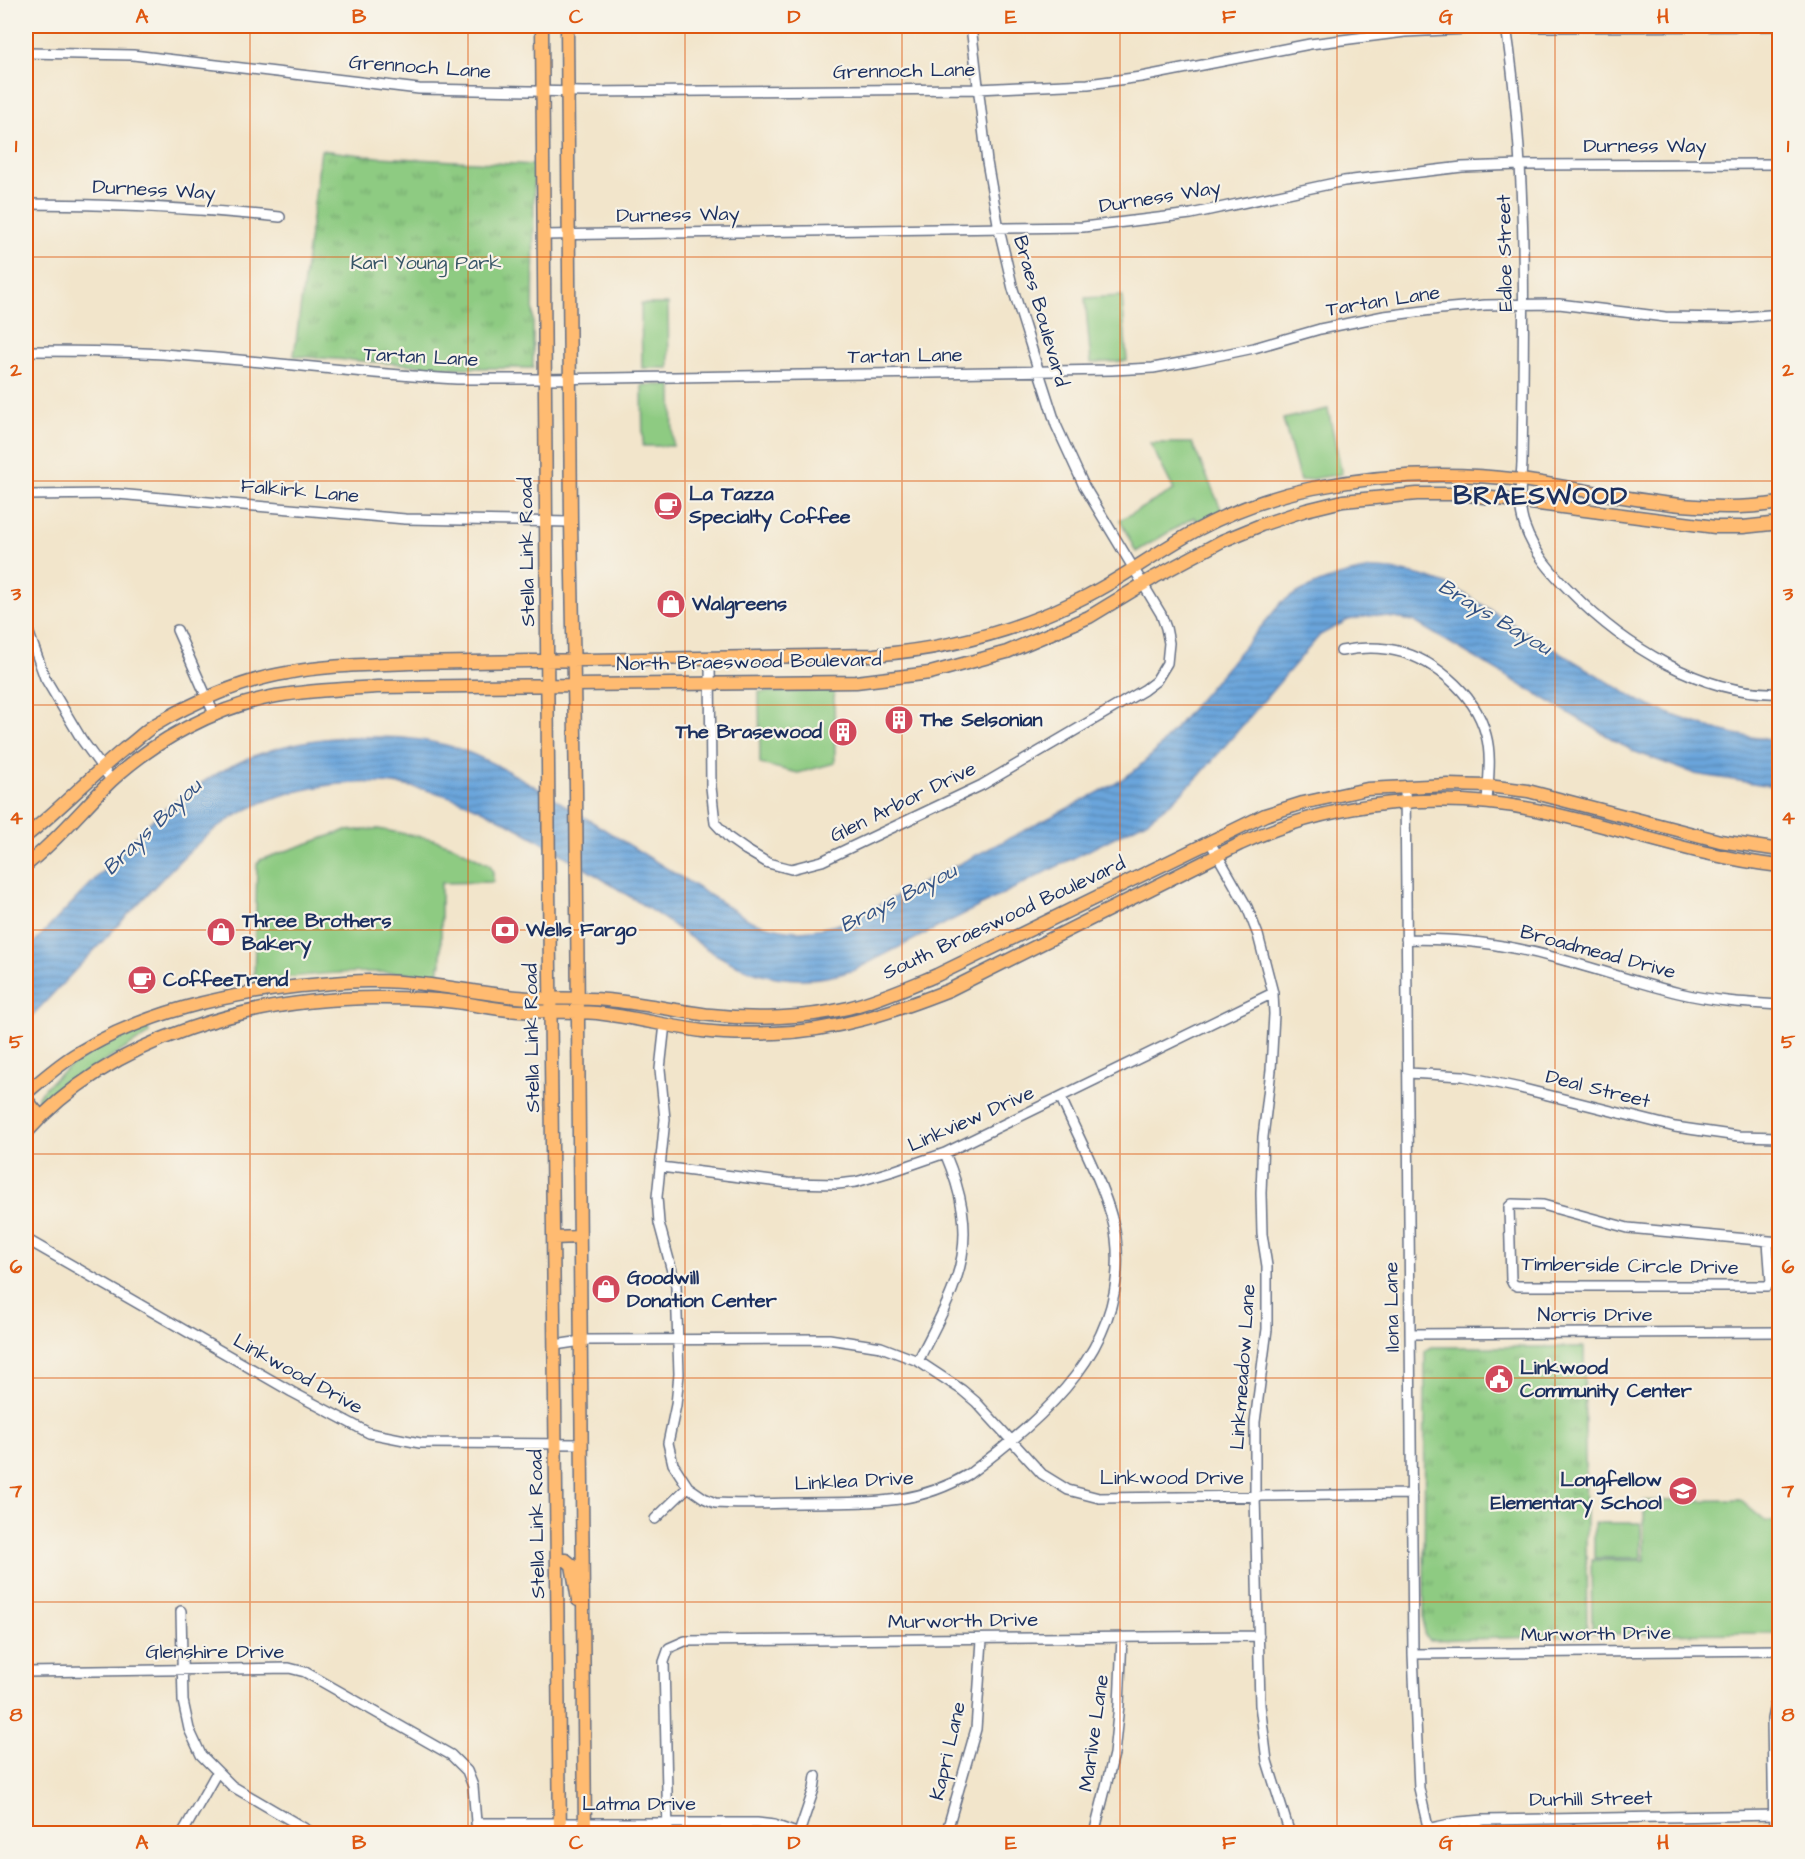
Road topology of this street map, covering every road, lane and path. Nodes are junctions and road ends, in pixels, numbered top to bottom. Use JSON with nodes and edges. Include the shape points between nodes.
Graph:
{"nodes":[{"id":1,"x":542,"y":26,"type":"edge"},
{"id":2,"x":567,"y":26,"type":"edge"},
{"id":3,"x":971,"y":26,"type":"edge"},
{"id":4,"x":1507,"y":26,"type":"edge"},
{"id":5,"x":1779,"y":26,"type":"edge"},
{"id":6,"x":26,"y":53,"type":"edge"},
{"id":7,"x":978,"y":89,"type":"junction"},
{"id":8,"x":542,"y":92,"type":"junction"},
{"id":9,"x":567,"y":92,"type":"junction"},
{"id":10,"x":1779,"y":164,"type":"edge"},
{"id":11,"x":1521,"y":165,"type":"junction"},
{"id":12,"x":26,"y":204,"type":"edge"},
{"id":13,"x":280,"y":217,"type":"dead end"},
{"id":14,"x":999,"y":229,"type":"junction"},
{"id":15,"x":543,"y":235,"type":"junction"},
{"id":16,"x":569,"y":235,"type":"junction"},
{"id":17,"x":1524,"y":305,"type":"junction"},
{"id":18,"x":1779,"y":314,"type":"edge"},
{"id":19,"x":26,"y":351,"type":"edge"},
{"id":20,"x":1039,"y":372,"type":"junction"},
{"id":21,"x":570,"y":378,"type":"junction"},
{"id":22,"x":545,"y":379,"type":"junction"},
{"id":23,"x":1521,"y":480,"type":"junction"},
{"id":24,"x":1343,"y":483,"type":"junction"},
{"id":25,"x":26,"y":495,"type":"edge"},
{"id":26,"x":1519,"y":500,"type":"junction"},
{"id":27,"x":1346,"y":501,"type":"junction"},
{"id":28,"x":1779,"y":503,"type":"edge"},
{"id":29,"x":546,"y":522,"type":"junction"},
{"id":30,"x":571,"y":522,"type":"junction"},
{"id":31,"x":1779,"y":523,"type":"edge"},
{"id":32,"x":1133,"y":568,"type":"junction"},
{"id":33,"x":1143,"y":584,"type":"junction"},
{"id":34,"x":26,"y":603,"type":"edge"},
{"id":35,"x":26,"y":628,"type":"edge"},
{"id":36,"x":177,"y":630,"type":"dead end"},
{"id":37,"x":970,"y":641,"type":"junction"},
{"id":38,"x":1341,"y":651,"type":"dead end"},
{"id":39,"x":710,"y":659,"type":"junction"},
{"id":40,"x":986,"y":659,"type":"junction"},
{"id":41,"x":548,"y":660,"type":"junction"},
{"id":42,"x":573,"y":660,"type":"junction"},
{"id":43,"x":377,"y":665,"type":"junction"},
{"id":44,"x":573,"y":684,"type":"junction"},
{"id":45,"x":710,"y":684,"type":"junction"},
{"id":46,"x":548,"y":685,"type":"junction"},
{"id":47,"x":377,"y":687,"type":"junction"},
{"id":48,"x":1779,"y":693,"type":"edge"},
{"id":49,"x":206,"y":699,"type":"junction"},
{"id":50,"x":214,"y":716,"type":"junction"},
{"id":51,"x":102,"y":768,"type":"junction"},
{"id":52,"x":112,"y":781,"type":"junction"},
{"id":53,"x":1405,"y":786,"type":"junction"},
{"id":54,"x":1488,"y":786,"type":"junction"},
{"id":55,"x":1405,"y":802,"type":"junction"},
{"id":56,"x":1487,"y":803,"type":"junction"},
{"id":57,"x":26,"y":836,"type":"edge"},
{"id":58,"x":1210,"y":842,"type":"junction"},
{"id":59,"x":1779,"y":850,"type":"edge"},
{"id":60,"x":1218,"y":856,"type":"junction"},
{"id":61,"x":26,"y":865,"type":"edge"},
{"id":62,"x":1779,"y":866,"type":"edge"},
{"id":63,"x":1406,"y":939,"type":"junction"},
{"id":64,"x":317,"y":984,"type":"junction"},
{"id":65,"x":458,"y":989,"type":"junction"},
{"id":66,"x":1273,"y":993,"type":"junction"},
{"id":67,"x":551,"y":997,"type":"junction"},
{"id":68,"x":577,"y":998,"type":"junction"},
{"id":69,"x":317,"y":1001,"type":"junction"},
{"id":70,"x":454,"y":1002,"type":"junction"},
{"id":71,"x":1779,"y":1005,"type":"edge"},
{"id":72,"x":551,"y":1012,"type":"junction"},
{"id":73,"x":577,"y":1012,"type":"junction"},
{"id":74,"x":157,"y":1016,"type":"junction"},
{"id":75,"x":665,"y":1024,"type":"junction"},
{"id":76,"x":166,"y":1037,"type":"junction"},
{"id":77,"x":1408,"y":1073,"type":"junction"},
{"id":78,"x":26,"y":1093,"type":"edge"},
{"id":79,"x":1061,"y":1098,"type":"junction"},
{"id":80,"x":26,"y":1099,"type":"edge"},
{"id":81,"x":40,"y":1116,"type":"junction"},
{"id":82,"x":26,"y":1133,"type":"edge"},
{"id":83,"x":1779,"y":1137,"type":"edge"},
{"id":84,"x":945,"y":1153,"type":"junction"},
{"id":85,"x":661,"y":1167,"type":"junction"},
{"id":86,"x":579,"y":1237,"type":"junction"},
{"id":87,"x":554,"y":1238,"type":"junction"},
{"id":88,"x":26,"y":1239,"type":"edge"},
{"id":89,"x":1768,"y":1242,"type":"junction"},
{"id":90,"x":1779,"y":1242,"type":"edge"},
{"id":91,"x":1769,"y":1256,"type":"junction"},
{"id":92,"x":1779,"y":1257,"type":"edge"},
{"id":93,"x":1779,"y":1332,"type":"edge"},
{"id":94,"x":1410,"y":1334,"type":"junction"},
{"id":95,"x":678,"y":1338,"type":"junction"},
{"id":96,"x":580,"y":1340,"type":"junction"},
{"id":97,"x":555,"y":1345,"type":"junction"},
{"id":98,"x":918,"y":1361,"type":"junction"},
{"id":99,"x":1010,"y":1440,"type":"junction"},
{"id":100,"x":555,"y":1444,"type":"junction"},
{"id":101,"x":581,"y":1444,"type":"junction"},
{"id":102,"x":687,"y":1487,"type":"junction"},
{"id":103,"x":1412,"y":1494,"type":"junction"},
{"id":104,"x":1255,"y":1495,"type":"junction"},
{"id":105,"x":655,"y":1519,"type":"dead end"},
{"id":106,"x":557,"y":1560,"type":"junction"},
{"id":107,"x":182,"y":1611,"type":"dead end"},
{"id":108,"x":583,"y":1625,"type":"junction"},
{"id":109,"x":1259,"y":1636,"type":"junction"},
{"id":110,"x":1122,"y":1637,"type":"junction"},
{"id":111,"x":982,"y":1640,"type":"junction"},
{"id":112,"x":1779,"y":1650,"type":"edge"},
{"id":113,"x":1413,"y":1654,"type":"junction"},
{"id":114,"x":182,"y":1670,"type":"junction"},
{"id":115,"x":26,"y":1672,"type":"edge"},
{"id":116,"x":1779,"y":1680,"type":"edge"},
{"id":117,"x":218,"y":1772,"type":"junction"},
{"id":118,"x":816,"y":1776,"type":"dead end"},
{"id":119,"x":1777,"y":1815,"type":"edge"},
{"id":120,"x":668,"y":1822,"type":"junction"},
{"id":121,"x":26,"y":1824,"type":"edge"},
{"id":122,"x":1428,"y":1827,"type":"junction"},
{"id":123,"x":477,"y":1828,"type":"edge"},
{"id":124,"x":560,"y":1828,"type":"edge"},
{"id":125,"x":585,"y":1828,"type":"edge"},
{"id":126,"x":41,"y":1833,"type":"edge"},
{"id":127,"x":182,"y":1833,"type":"edge"},
{"id":128,"x":314,"y":1833,"type":"edge"},
{"id":129,"x":668,"y":1833,"type":"edge"},
{"id":130,"x":799,"y":1833,"type":"edge"},
{"id":131,"x":946,"y":1833,"type":"edge"},
{"id":132,"x":1094,"y":1833,"type":"edge"},
{"id":133,"x":1290,"y":1833,"type":"edge"},
{"id":134,"x":1404,"y":1833,"type":"edge"},
{"id":135,"x":1774,"y":1833,"type":"edge"}],
"edges":[{"from":1,"to":8,"type":"main road","name":"Stella Link Road"},
{"from":2,"to":9,"type":"main road"},
{"from":3,"to":7,"type":"street","name":"Braes Boulevard"},
{"from":4,"to":5,"type":"street","name":"Grennoch Lane"},
{"from":4,"to":7,"type":"street","name":"Grennoch Lane","via":[[1356,37],[1088,84]]},
{"from":4,"to":11,"type":"street","name":"Edloe Street"},
{"from":6,"to":8,"type":"street","name":"Grennoch Lane","via":[[133,54],[419,89]]},
{"from":7,"to":9,"type":"street","name":"Grennoch Lane"},
{"from":7,"to":14,"type":"street","name":"Braes Boulevard"},
{"from":8,"to":9,"type":"street","name":"Grennoch Lane"},
{"from":8,"to":15,"type":"main road","name":"Stella Link Road"},
{"from":9,"to":16,"type":"main road"},
{"from":10,"to":11,"type":"street","name":"Durness Way"},
{"from":11,"to":14,"type":"street","name":"Durness Way","via":[[1462,167],[1344,181],[1191,214],[1083,227]]},
{"from":11,"to":17,"type":"street","name":"Edloe Street"},
{"from":12,"to":13,"type":"street","name":"Durness Way","via":[[112,204]]},
{"from":14,"to":16,"type":"street","name":"Durness Way"},
{"from":14,"to":20,"type":"street","name":"Braes Boulevard"},
{"from":15,"to":16,"type":"street","name":"Durness Way"},
{"from":15,"to":22,"type":"main road","name":"Stella Link Road"},
{"from":16,"to":21,"type":"main road"},
{"from":17,"to":18,"type":"street","name":"Tartan Lane","via":[[1577,306],[1688,318]]},
{"from":17,"to":20,"type":"street","name":"Tartan Lane","via":[[1384,316],[1153,368]]},
{"from":17,"to":23,"type":"street","name":"Edloe Street"},
{"from":19,"to":22,"type":"street","name":"Tartan Lane","via":[[165,354],[380,375]]},
{"from":20,"to":21,"type":"street","name":"Tartan Lane"},
{"from":20,"to":32,"type":"street","name":"Braes Boulevard","via":[[1056,425],[1084,486]]},
{"from":21,"to":22,"type":"street","name":"Tartan Lane"},
{"from":21,"to":30,"type":"main road"},
{"from":22,"to":29,"type":"main road","name":"Stella Link Road"},
{"from":23,"to":24,"type":"main road","name":"North Braeswood Boulevard","via":[[1457,474]]},
{"from":23,"to":26,"type":"street"},
{"from":23,"to":28,"type":"main road","name":"North Braeswood Boulevard","via":[[1669,503],[1720,507]]},
{"from":24,"to":27,"type":"main road"},
{"from":24,"to":32,"type":"main road","name":"North Braeswood Boulevard","via":[[1311,488],[1236,512],[1198,529]]},
{"from":25,"to":29,"type":"street","name":"Falkirk Lane","via":[[117,495],[405,519]]},
{"from":26,"to":27,"type":"main road","name":"North Braeswood Boulevard","via":[[1417,494]]},
{"from":26,"to":31,"type":"main road","name":"North Braeswood Boulevard","via":[[1715,527]]},
{"from":26,"to":48,"type":"street","via":[[1524,525],[1541,559],[1621,637],[1664,663],[1701,678],[1752,691]]},
{"from":27,"to":33,"type":"main road","name":"North Braeswood Boulevard","via":[[1261,525],[1222,541]]},
{"from":29,"to":30,"type":"street","name":"Falkirk Lane"},
{"from":29,"to":41,"type":"main road","name":"Stella Link Road"},
{"from":30,"to":42,"type":"main road"},
{"from":32,"to":33,"type":"street","name":"Braes Boulevard"},
{"from":32,"to":37,"type":"main road","name":"North Braeswood Boulevard","via":[[1037,619]]},
{"from":33,"to":40,"type":"main road","name":"North Braeswood Boulevard","via":[[1089,617]]},
{"from":33,"to":45,"type":"street","name":"Glen Arbor Drive","via":[[1161,614],[1169,642],[1167,663],[1156,681],[982,785],[799,869],[768,863],[729,838],[715,823]]},
{"from":34,"to":35,"type":"street"},
{"from":35,"to":51,"type":"street","via":[[45,678]]},
{"from":36,"to":49,"type":"street"},
{"from":37,"to":39,"type":"main road","name":"North Braeswood Boulevard","via":[[874,655]]},
{"from":37,"to":40,"type":"main road"},
{"from":38,"to":54,"type":"street","via":[[1374,648],[1403,653],[1422,660],[1455,684],[1477,712],[1486,734],[1490,752]]},
{"from":39,"to":42,"type":"main road","name":"North Braeswood Boulevard"},
{"from":39,"to":45,"type":"street","name":"Glen Arbor Drive"},
{"from":40,"to":45,"type":"main road","name":"North Braeswood Boulevard","via":[[930,673],[865,682]]},
{"from":41,"to":42,"type":"main road","name":"North Braeswood Boulevard"},
{"from":41,"to":43,"type":"main road","name":"North Braeswood Boulevard"},
{"from":41,"to":46,"type":"main road","name":"Stella Link Road"},
{"from":42,"to":44,"type":"main road"},
{"from":43,"to":47,"type":"main road"},
{"from":43,"to":49,"type":"main road","name":"North Braeswood Boulevard","via":[[285,673]]},
{"from":44,"to":45,"type":"main road","name":"North Braeswood Boulevard"},
{"from":44,"to":46,"type":"main road","name":"North Braeswood Boulevard"},
{"from":44,"to":68,"type":"main road"},
{"from":46,"to":47,"type":"main road","name":"North Braeswood Boulevard"},
{"from":46,"to":67,"type":"main road","name":"Stella Link Road"},
{"from":47,"to":50,"type":"main road","name":"North Braeswood Boulevard","via":[[273,697]]},
{"from":49,"to":50,"type":"street"},
{"from":49,"to":51,"type":"main road","name":"North Braeswood Boulevard","via":[[152,727]]},
{"from":50,"to":52,"type":"main road","name":"North Braeswood Boulevard","via":[[142,755]]},
{"from":51,"to":52,"type":"street"},
{"from":51,"to":57,"type":"main road","name":"North Braeswood Boulevard"},
{"from":52,"to":61,"type":"main road","name":"North Braeswood Boulevard"},
{"from":53,"to":54,"type":"main road","name":"South Braeswood Boulevard"},
{"from":53,"to":55,"type":"street","name":"Ilona Lane"},
{"from":53,"to":58,"type":"main road","name":"South Braeswood Boulevard","via":[[1367,789],[1303,803],[1265,815]]},
{"from":54,"to":56,"type":"street"},
{"from":54,"to":59,"type":"main road","name":"South Braeswood Boulevard","via":[[1528,791],[1720,841]]},
{"from":55,"to":56,"type":"main road","name":"South Braeswood Boulevard"},
{"from":55,"to":60,"type":"main road","name":"South Braeswood Boulevard","via":[[1282,826]]},
{"from":55,"to":63,"type":"street","name":"Ilona Lane"},
{"from":56,"to":62,"type":"main road","name":"South Braeswood Boulevard","via":[[1541,811],[1686,849]]},
{"from":58,"to":60,"type":"street","name":"Linkmeadow Lane"},
{"from":58,"to":68,"type":"main road","name":"South Braeswood Boulevard","via":[[937,975],[848,1008],[801,1015],[714,1016]]},
{"from":60,"to":66,"type":"street","name":"Linkmeadow Lane","via":[[1258,935]]},
{"from":60,"to":75,"type":"main road","name":"South Braeswood Boulevard","via":[[949,990],[905,1007],[838,1026],[777,1033],[713,1032]]},
{"from":63,"to":71,"type":"street","name":"Broadmead Drive","via":[[1503,946],[1682,993]]},
{"from":63,"to":77,"type":"street","name":"Ilona Lane"},
{"from":64,"to":65,"type":"main road","name":"South Braeswood Boulevard","via":[[409,982]]},
{"from":64,"to":69,"type":"main road"},
{"from":64,"to":74,"type":"main road","name":"South Braeswood Boulevard","via":[[257,992]]},
{"from":65,"to":67,"type":"main road","name":"South Braeswood Boulevard"},
{"from":65,"to":70,"type":"main road"},
{"from":66,"to":79,"type":"street","name":"Linkview Drive"},
{"from":66,"to":104,"type":"street","name":"Linkmeadow Lane","via":[[1261,1193],[1267,1329],[1255,1422]]},
{"from":67,"to":68,"type":"main road","name":"South Braeswood Boulevard"},
{"from":67,"to":72,"type":"main road","name":"Stella Link Road"},
{"from":68,"to":73,"type":"main road"},
{"from":69,"to":70,"type":"main road","name":"South Braeswood Boulevard","via":[[383,998]]},
{"from":69,"to":76,"type":"main road","name":"South Braeswood Boulevard","via":[[225,1018]]},
{"from":70,"to":72,"type":"main road","name":"South Braeswood Boulevard"},
{"from":72,"to":73,"type":"main road","name":"South Braeswood Boulevard"},
{"from":72,"to":87,"type":"main road","name":"Stella Link Road"},
{"from":73,"to":75,"type":"main road","name":"South Braeswood Boulevard"},
{"from":73,"to":86,"type":"main road"},
{"from":74,"to":76,"type":"main road"},
{"from":74,"to":78,"type":"main road","name":"South Braeswood Boulevard","via":[[78,1053]]},
{"from":75,"to":85,"type":"street","via":[[660,1069],[665,1119]]},
{"from":76,"to":81,"type":"main road","name":"South Braeswood Boulevard","via":[[88,1078]]},
{"from":77,"to":83,"type":"street","name":"Deal Street","via":[[1463,1076],[1675,1127]]},
{"from":77,"to":94,"type":"street","name":"Ilona Lane"},
{"from":79,"to":84,"type":"street","name":"Linkview Drive"},
{"from":79,"to":99,"type":"street","name":"Linklea Drive","via":[[1109,1210],[1116,1237],[1114,1285],[1111,1305],[1092,1353],[1062,1394]]},
{"from":80,"to":81,"type":"main road"},
{"from":81,"to":82,"type":"main road","name":"South Braeswood Boulevard"},
{"from":84,"to":85,"type":"street","name":"Linkview Drive","via":[[865,1179],[828,1185]]},
{"from":84,"to":98,"type":"street","via":[[963,1214],[964,1251],[949,1298]]},
{"from":85,"to":95,"type":"street","via":[[659,1223],[676,1286]]},
{"from":86,"to":87,"type":"main road"},
{"from":86,"to":96,"type":"main road"},
{"from":87,"to":97,"type":"main road","name":"Stella Link Road"},
{"from":88,"to":100,"type":"street","name":"Linkwood Drive","via":[[369,1433],[420,1443]]},
{"from":89,"to":90,"type":"street","name":"Timberside Circle Drive"},
{"from":89,"to":91,"type":"street","name":"Timberside Circle Drive"},
{"from":89,"to":91,"type":"street","name":"Timberside Circle Drive","via":[[1628,1228],[1543,1205],[1509,1207],[1511,1280],[1517,1286],[1767,1286],[1771,1282]]},
{"from":91,"to":92,"type":"street"},
{"from":93,"to":94,"type":"street","name":"Norris Drive"},
{"from":94,"to":103,"type":"street","name":"Ilona Lane"},
{"from":95,"to":96,"type":"street","name":"Linkwood Drive"},
{"from":95,"to":98,"type":"street","name":"Linkwood Drive","via":[[846,1340],[881,1347]]},
{"from":95,"to":102,"type":"street","via":[[678,1390],[668,1443]]},
{"from":96,"to":97,"type":"street","name":"Linkwood Drive"},
{"from":96,"to":101,"type":"main road"},
{"from":97,"to":100,"type":"main road","name":"Stella Link Road"},
{"from":98,"to":99,"type":"street","name":"Linkwood Drive","via":[[962,1390]]},
{"from":99,"to":102,"type":"street","name":"Linklea Drive","via":[[952,1484],[918,1497],[727,1504],[704,1498]]},
{"from":99,"to":104,"type":"street","name":"Linkwood Drive","via":[[1042,1474],[1080,1494],[1116,1498]]},
{"from":100,"to":101,"type":"street","name":"Linkwood Drive"},
{"from":100,"to":106,"type":"main road","name":"Stella Link Road"},
{"from":101,"to":108,"type":"main road"},
{"from":102,"to":105,"type":"street"},
{"from":103,"to":104,"type":"street","name":"Linkwood Drive"},
{"from":103,"to":113,"type":"street","name":"Ilona Lane"},
{"from":104,"to":109,"type":"street","name":"Linkmeadow Lane"},
{"from":106,"to":108,"type":"main road","via":[[572,1565]]},
{"from":106,"to":124,"type":"main road","name":"Stella Link Road"},
{"from":107,"to":114,"type":"street"},
{"from":108,"to":125,"type":"main road"},
{"from":109,"to":110,"type":"street","name":"Murworth Drive"},
{"from":109,"to":133,"type":"street","name":"Linkmeadow Lane","via":[[1260,1705],[1268,1761]]},
{"from":110,"to":111,"type":"street","name":"Murworth Drive"},
{"from":110,"to":132,"type":"street","name":"Marlive Lane","via":[[1114,1754]]},
{"from":111,"to":120,"type":"street","name":"Murworth Drive","via":[[685,1641],[669,1648],[663,1662]]},
{"from":111,"to":131,"type":"street","name":"Kapri Lane","via":[[976,1729]]},
{"from":112,"to":113,"type":"street","name":"Murworth Drive"},
{"from":113,"to":122,"type":"street","name":"Ilona Lane","via":[[1419,1788]]},
{"from":114,"to":115,"type":"street","name":"Glenshire Drive"},
{"from":114,"to":117,"type":"street","via":[[189,1729],[201,1755]]},
{"from":114,"to":123,"type":"street","name":"Glenshire Drive","via":[[289,1668],[320,1679],[451,1755],[467,1771],[473,1786]]},
{"from":116,"to":119,"type":"street","via":[[1772,1719]]},
{"from":117,"to":127,"type":"street"},
{"from":117,"to":128,"type":"street","via":[[232,1786]]},
{"from":118,"to":130,"type":"street"},
{"from":119,"to":122,"type":"street","name":"Durhill Street","via":[[1523,1818]]},
{"from":119,"to":135,"type":"street"},
{"from":120,"to":125,"type":"street","name":"Latma Drive"},
{"from":120,"to":129,"type":"street"},
{"from":120,"to":130,"type":"street","name":"Latma Drive","via":[[758,1822]]},
{"from":121,"to":126,"type":"street"},
{"from":122,"to":134,"type":"street","name":"Durhill Street"},
{"from":123,"to":124,"type":"street","name":"Latma Drive"},
{"from":124,"to":125,"type":"street","name":"Latma Drive"}]}
